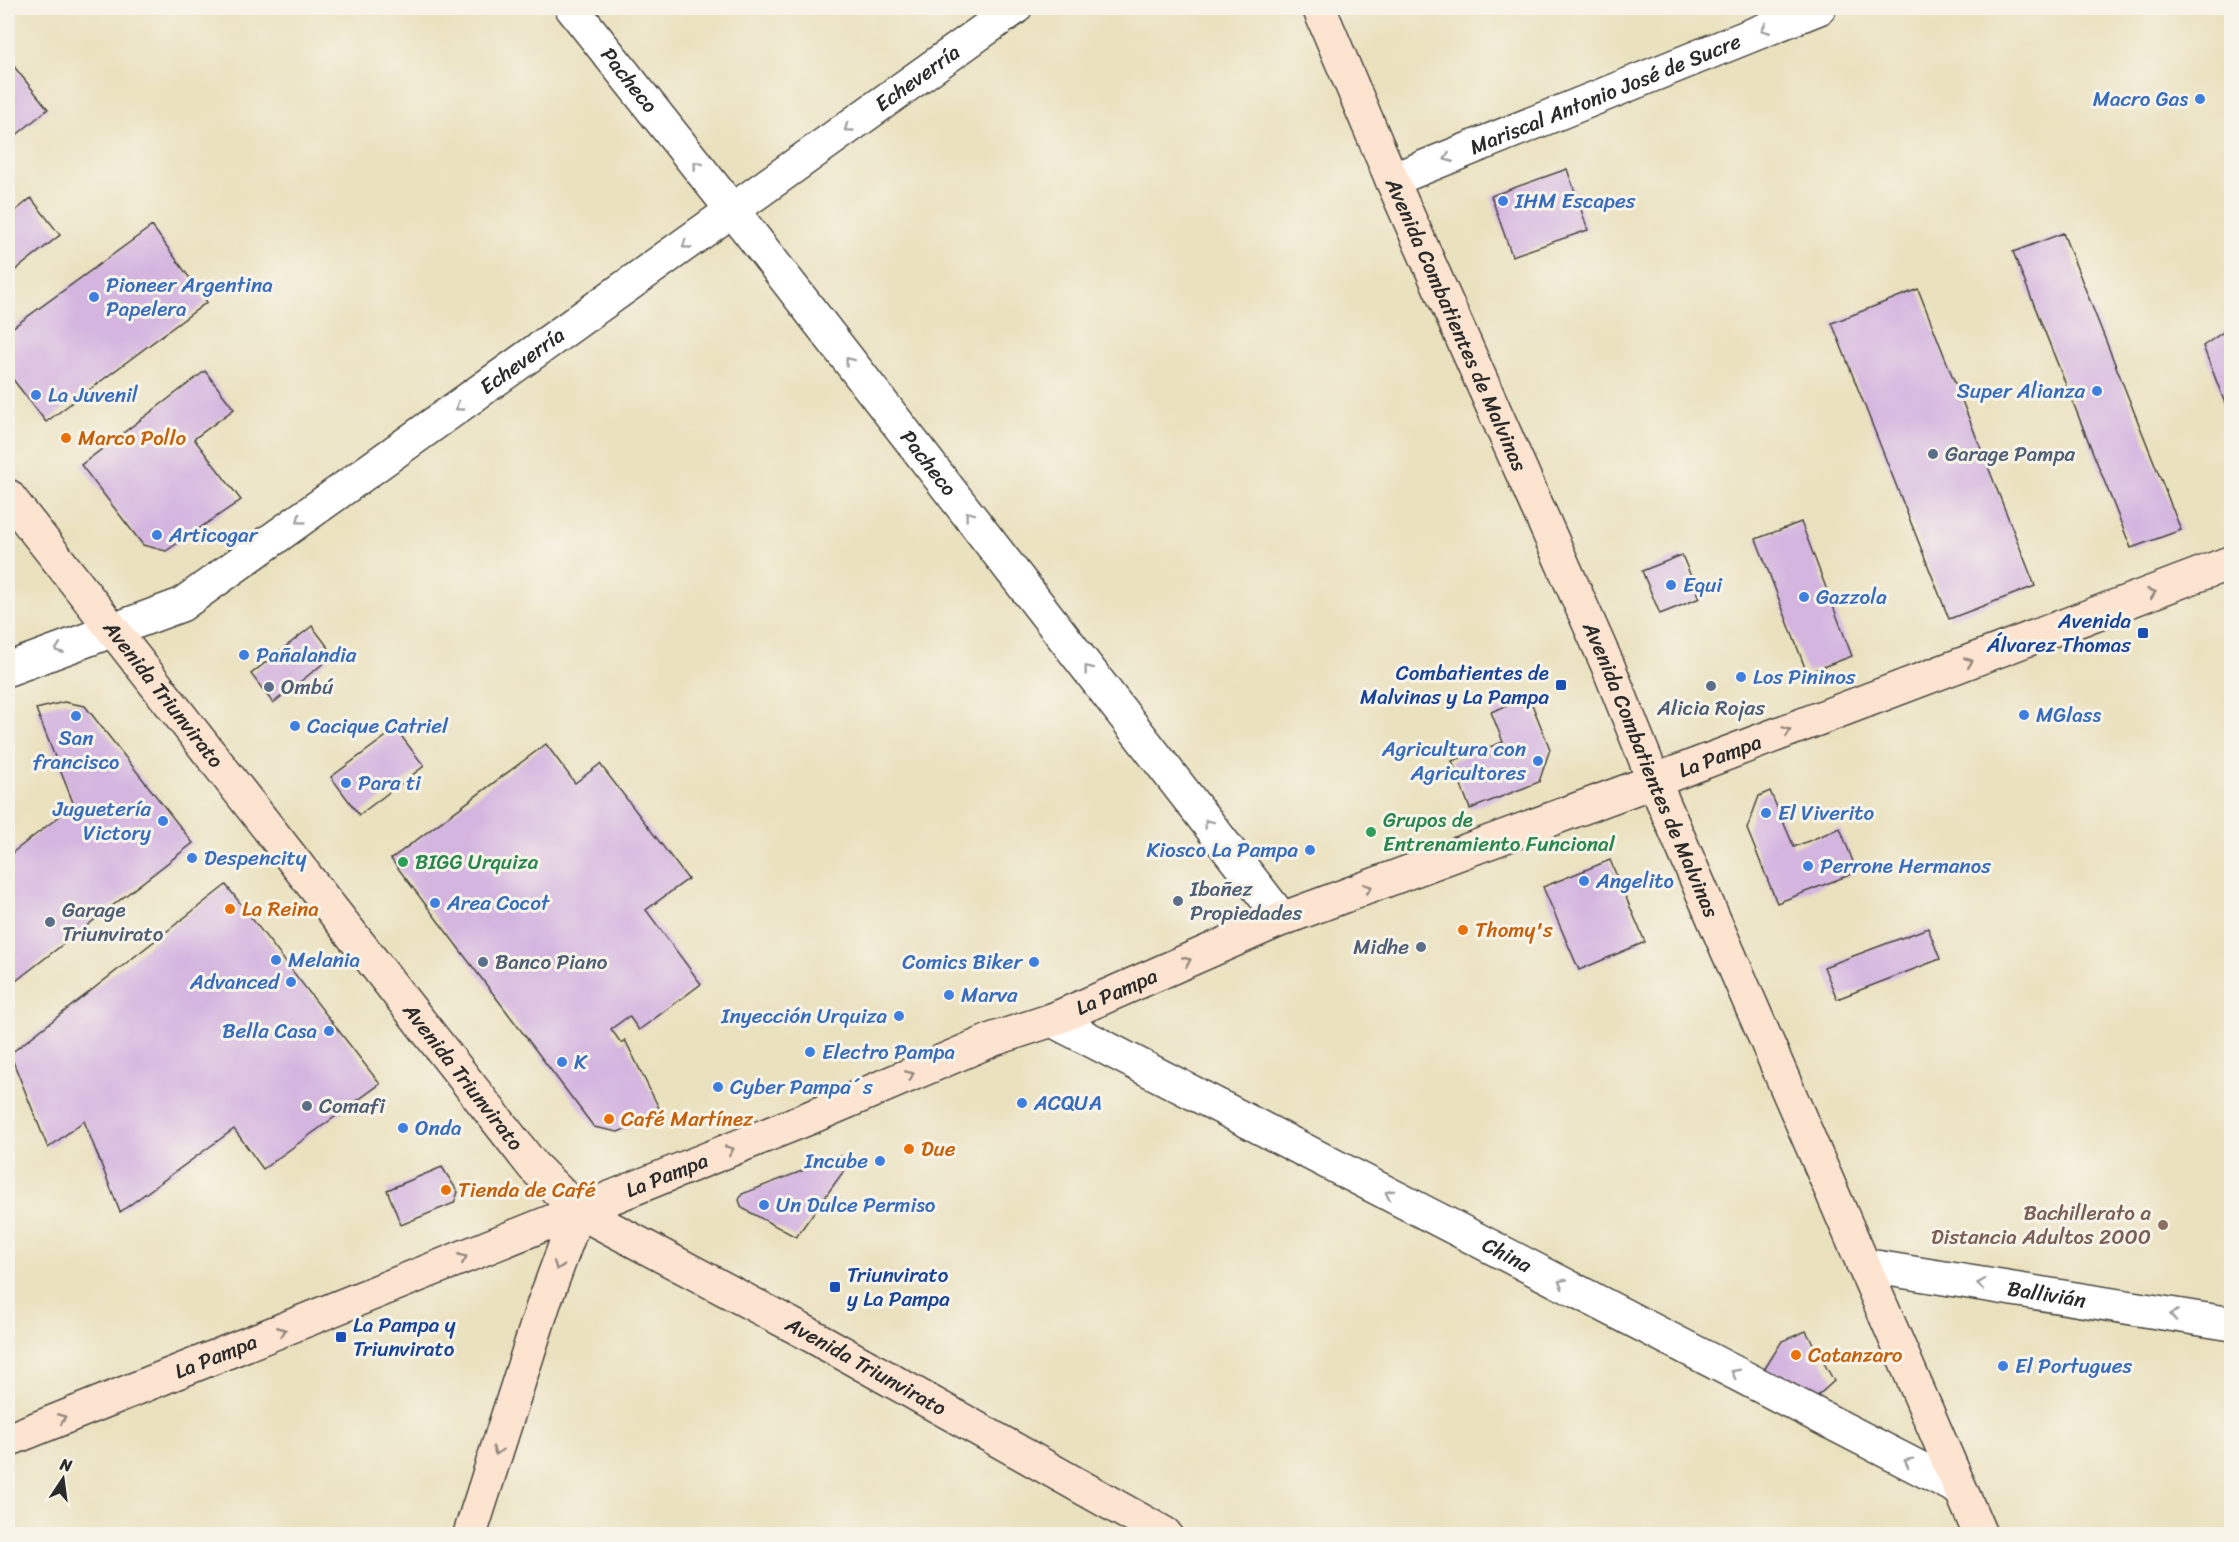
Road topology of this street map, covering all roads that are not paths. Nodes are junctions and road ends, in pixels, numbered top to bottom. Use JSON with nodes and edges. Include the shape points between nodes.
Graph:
{"nodes":[{"id":1,"x":572,"y":8,"type":"edge"},
{"id":2,"x":1015,"y":8,"type":"edge"},
{"id":3,"x":1319,"y":8,"type":"edge"},
{"id":4,"x":1819,"y":8,"type":"edge"},
{"id":5,"x":1392,"y":180,"type":"junction"},
{"id":6,"x":734,"y":211,"type":"junction"},
{"id":7,"x":8,"y":496,"type":"edge"},
{"id":8,"x":2232,"y":562,"type":"edge"},
{"id":9,"x":112,"y":630,"type":"junction"},
{"id":10,"x":8,"y":669,"type":"edge"},
{"id":11,"x":1654,"y":781,"type":"junction"},
{"id":12,"x":1282,"y":919,"type":"junction"},
{"id":13,"x":1052,"y":1020,"type":"junction"},
{"id":14,"x":578,"y":1211,"type":"junction"},
{"id":15,"x":1863,"y":1265,"type":"junction"},
{"id":16,"x":2232,"y":1324,"type":"edge"},
{"id":17,"x":8,"y":1440,"type":"edge"},
{"id":18,"x":1960,"y":1489,"type":"junction"},
{"id":19,"x":470,"y":1534,"type":"edge"},
{"id":20,"x":1166,"y":1534,"type":"edge"},
{"id":21,"x":1980,"y":1534,"type":"edge"}],
"edges":[{"from":6,"to":1,"type":"street","name":"Pacheco","one_way":true},
{"from":2,"to":6,"type":"street","name":"Echeverría","one_way":true},
{"from":3,"to":5,"type":"main road","name":"Avenida Combatientes de Malvinas"},
{"from":4,"to":5,"type":"street","name":"Mariscal Antonio José de Sucre","one_way":true},
{"from":5,"to":11,"type":"main road","name":"Avenida Combatientes de Malvinas","via":[[1608,666]]},
{"from":6,"to":9,"type":"street","name":"Echeverría","one_way":true,"via":[[181,605]]},
{"from":12,"to":6,"type":"street","name":"Pacheco","one_way":true},
{"from":7,"to":9,"type":"main road","name":"Avenida Triunvirato"},
{"from":11,"to":8,"type":"main road","name":"La Pampa","one_way":true},
{"from":9,"to":10,"type":"street","name":"Echeverría","one_way":true},
{"from":9,"to":14,"type":"main road","name":"Avenida Triunvirato","via":[[526,1156]]},
{"from":12,"to":11,"type":"main road","name":"La Pampa","one_way":true},
{"from":11,"to":15,"type":"main road","name":"Avenida Combatientes de Malvinas"},
{"from":13,"to":12,"type":"main road","name":"La Pampa","one_way":true},
{"from":14,"to":13,"type":"main road","name":"La Pampa","one_way":true,"via":[[994,1039]]},
{"from":18,"to":13,"type":"street","name":"China","one_way":true},
{"from":17,"to":14,"type":"main road","name":"La Pampa","one_way":true},
{"from":14,"to":19,"type":"main road","one_way":true,"via":[[544,1303]]},
{"from":14,"to":20,"type":"main road","name":"Avenida Triunvirato","via":[[807,1333]]},
{"from":16,"to":15,"type":"street","name":"Ballivián","one_way":true},
{"from":15,"to":18,"type":"main road","name":"Avenida Combatientes de Malvinas"},
{"from":18,"to":21,"type":"main road","name":"Avenida Combatientes de Malvinas"}]}
